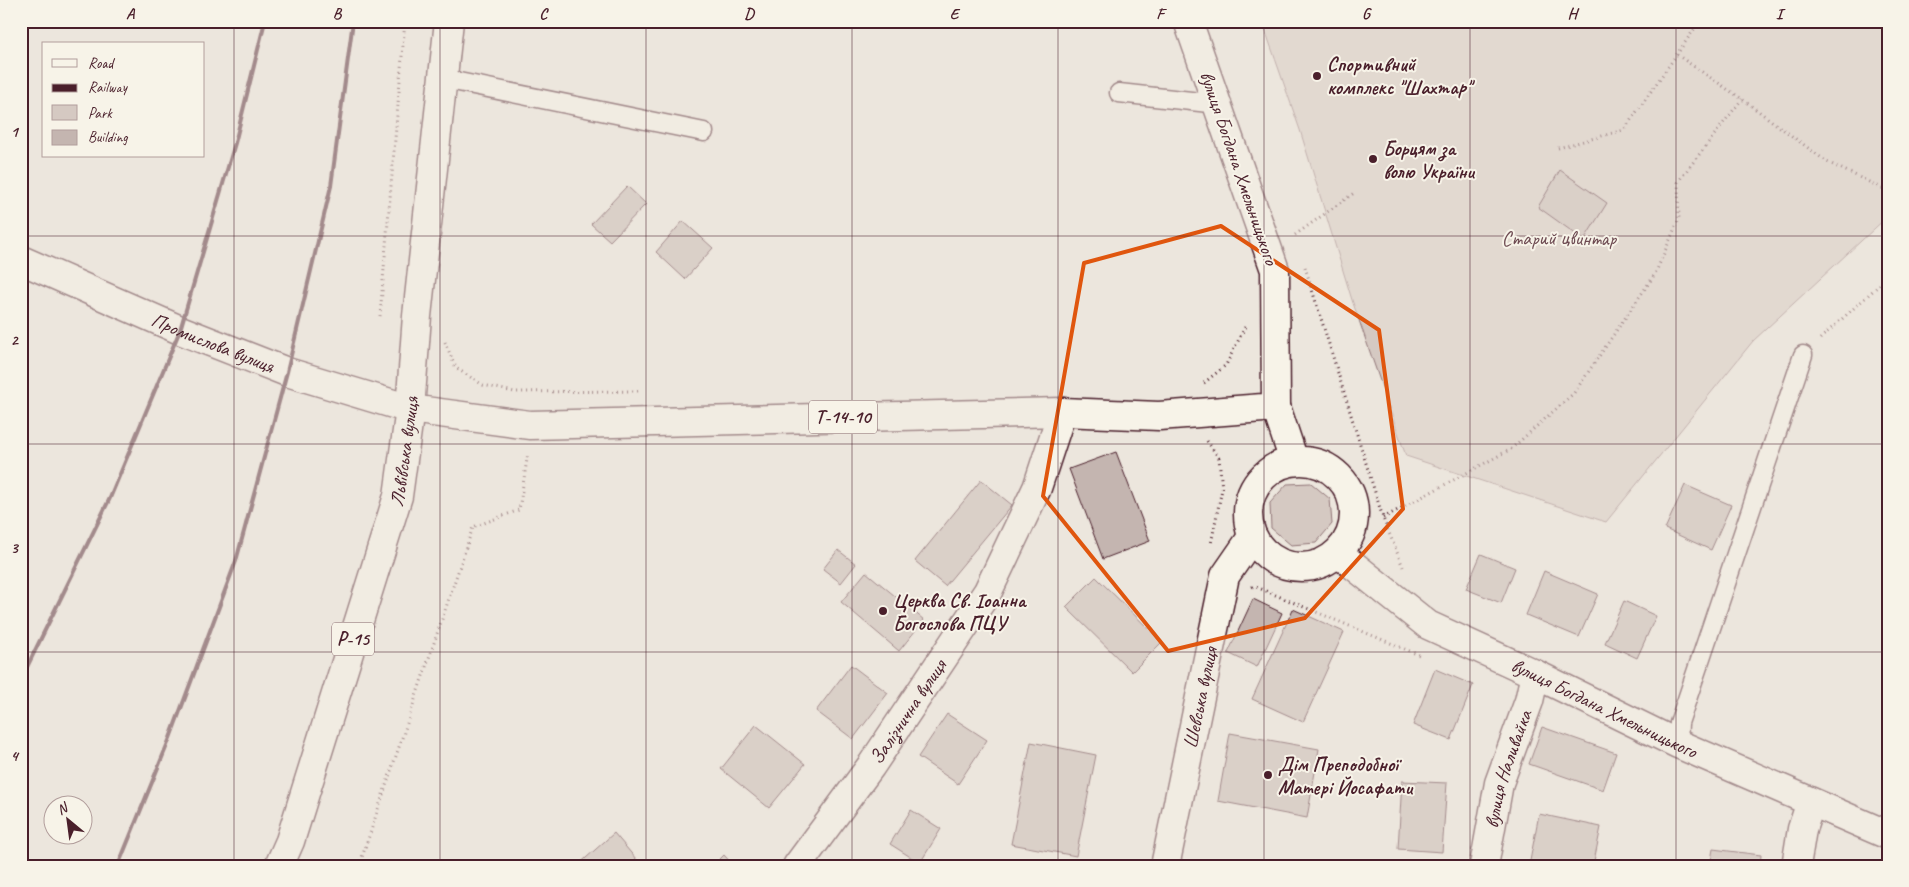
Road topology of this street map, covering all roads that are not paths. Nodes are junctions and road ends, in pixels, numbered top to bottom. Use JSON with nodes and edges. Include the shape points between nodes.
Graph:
{"nodes":[{"id":1,"x":449,"y":21,"type":"edge"},
{"id":2,"x":1188,"y":21,"type":"edge"},
{"id":3,"x":444,"y":79,"type":"junction"},
{"id":4,"x":1120,"y":93,"type":"dead end"},
{"id":5,"x":1218,"y":104,"type":"junction"},
{"id":6,"x":704,"y":132,"type":"dead end"},
{"id":7,"x":21,"y":260,"type":"edge"},
{"id":8,"x":1803,"y":355,"type":"road end"},
{"id":9,"x":1276,"y":407,"type":"junction"},
{"id":10,"x":410,"y":409,"type":"junction"},
{"id":11,"x":1062,"y":412,"type":"junction"},
{"id":12,"x":1294,"y":461,"type":"junction"},
{"id":13,"x":1252,"y":537,"type":"junction"},
{"id":14,"x":1338,"y":553,"type":"junction"},
{"id":15,"x":1535,"y":674,"type":"junction"},
{"id":16,"x":1678,"y":744,"type":"junction"},
{"id":17,"x":1810,"y":802,"type":"junction"},
{"id":18,"x":1888,"y":835,"type":"edge"},
{"id":19,"x":279,"y":866,"type":"edge"},
{"id":20,"x":797,"y":866,"type":"edge"},
{"id":21,"x":1165,"y":866,"type":"edge"},
{"id":22,"x":1484,"y":866,"type":"edge"},
{"id":23,"x":1796,"y":866,"type":"edge"}],
"edges":[{"from":1,"to":3,"type":"main road","name":"Львівська вулиця"},
{"from":2,"to":5,"type":"main road","name":"вулиця Богдана Хмельницького"},
{"from":3,"to":6,"type":"lane"},
{"from":3,"to":10,"type":"main road","name":"Львівська вулиця","via":[[417,316]]},
{"from":4,"to":5,"type":"lane"},
{"from":5,"to":9,"type":"main road","name":"вулиця Богдана Хмельницького","via":[[1275,270]]},
{"from":7,"to":10,"type":"main road","name":"Промислова вулиця","via":[[180,330],[287,372]]},
{"from":8,"to":16,"type":"lane","via":[[1679,723]]},
{"from":9,"to":11,"type":"main road","number":"Т-14-10","via":[[1159,416]]},
{"from":9,"to":12,"type":"main road","name":"вулиця Богдана Хмельницького"},
{"from":10,"to":11,"type":"main road","number":"Т-14-10","via":[[530,425]]},
{"from":10,"to":19,"type":"main road","name":"Львівська вулиця","number":"Р-15","via":[[398,496],[290,841]]},
{"from":11,"to":20,"type":"main road","name":"Залізнична вулиця","via":[[1037,488],[988,591],[871,766]]},
{"from":12,"to":13,"type":"main road","via":[[1278,465],[1254,488],[1248,504]]},
{"from":12,"to":14,"type":"main road","via":[[1311,461],[1327,467],[1350,491],[1355,507],[1354,524],[1349,540]]},
{"from":13,"to":14,"type":"main road","via":[[1262,551],[1291,567],[1324,563]]},
{"from":13,"to":21,"type":"main road","name":"Шевська вулиця","via":[[1225,576]]},
{"from":14,"to":15,"type":"main road","name":"вулиця Богдана Хмельницького","via":[[1428,625]]},
{"from":15,"to":16,"type":"main road","name":"вулиця Богдана Хмельницького"},
{"from":15,"to":22,"type":"main road","name":"вулиця Наливайка","via":[[1529,701],[1499,783]]},
{"from":16,"to":17,"type":"main road","name":"вулиця Богдана Хмельницького"},
{"from":17,"to":18,"type":"main road","name":"вулиця Богдана Хмельницького"},
{"from":17,"to":23,"type":"main road"}]}
